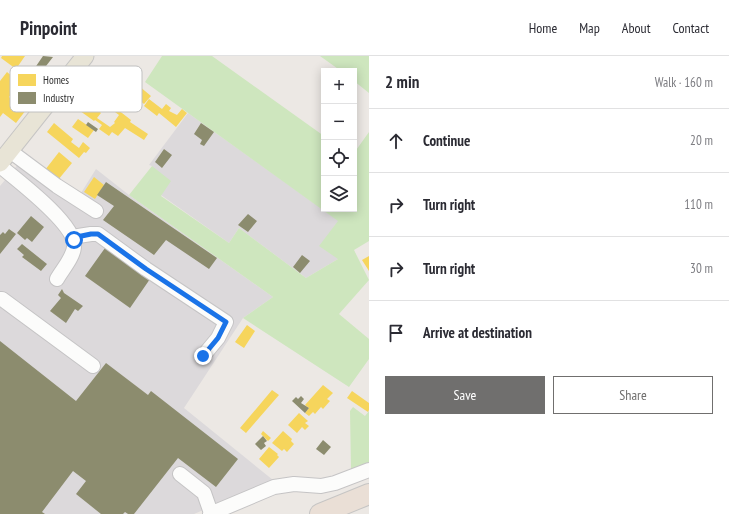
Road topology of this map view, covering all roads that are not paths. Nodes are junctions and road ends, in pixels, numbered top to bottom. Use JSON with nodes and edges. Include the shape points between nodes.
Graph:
{"nodes":[{"id":1,"x":85,"y":56,"type":"edge"},
{"id":2,"x":77,"y":66,"type":"edge"},
{"id":3,"x":40,"y":112,"type":"edge"},
{"id":4,"x":3,"y":158,"type":"edge"},
{"id":5,"x":96,"y":210,"type":"dead end"},
{"id":6,"x":72,"y":238,"type":"junction"},
{"id":7,"x":56,"y":279,"type":"dead end"},
{"id":8,"x":0,"y":299,"type":"edge"},
{"id":9,"x":203,"y":356,"type":"dead end"},
{"id":10,"x":93,"y":366,"type":"dead end"},
{"id":11,"x":369,"y":470,"type":"edge"},
{"id":12,"x":180,"y":474,"type":"dead end"},
{"id":13,"x":369,"y":494,"type":"edge"},
{"id":14,"x":211,"y":514,"type":"edge"},
{"id":15,"x":320,"y":514,"type":"edge"}],
"edges":[{"from":1,"to":2,"type":"main road"},
{"from":3,"to":4,"type":"main road"},
{"from":4,"to":5,"type":"street","via":[[58,186]]},
{"from":4,"to":6,"type":"street","via":[[42,200]]},
{"from":6,"to":7,"type":"street","via":[[73,253]]},
{"from":6,"to":9,"type":"street","via":[[98,234],[226,322],[218,338]]},
{"from":8,"to":10,"type":"street"},
{"from":11,"to":14,"type":"street","via":[[321,486],[294,484],[274,487]]},
{"from":12,"to":14,"type":"street","via":[[204,493]]},
{"from":13,"to":15,"type":"highway"}]}
